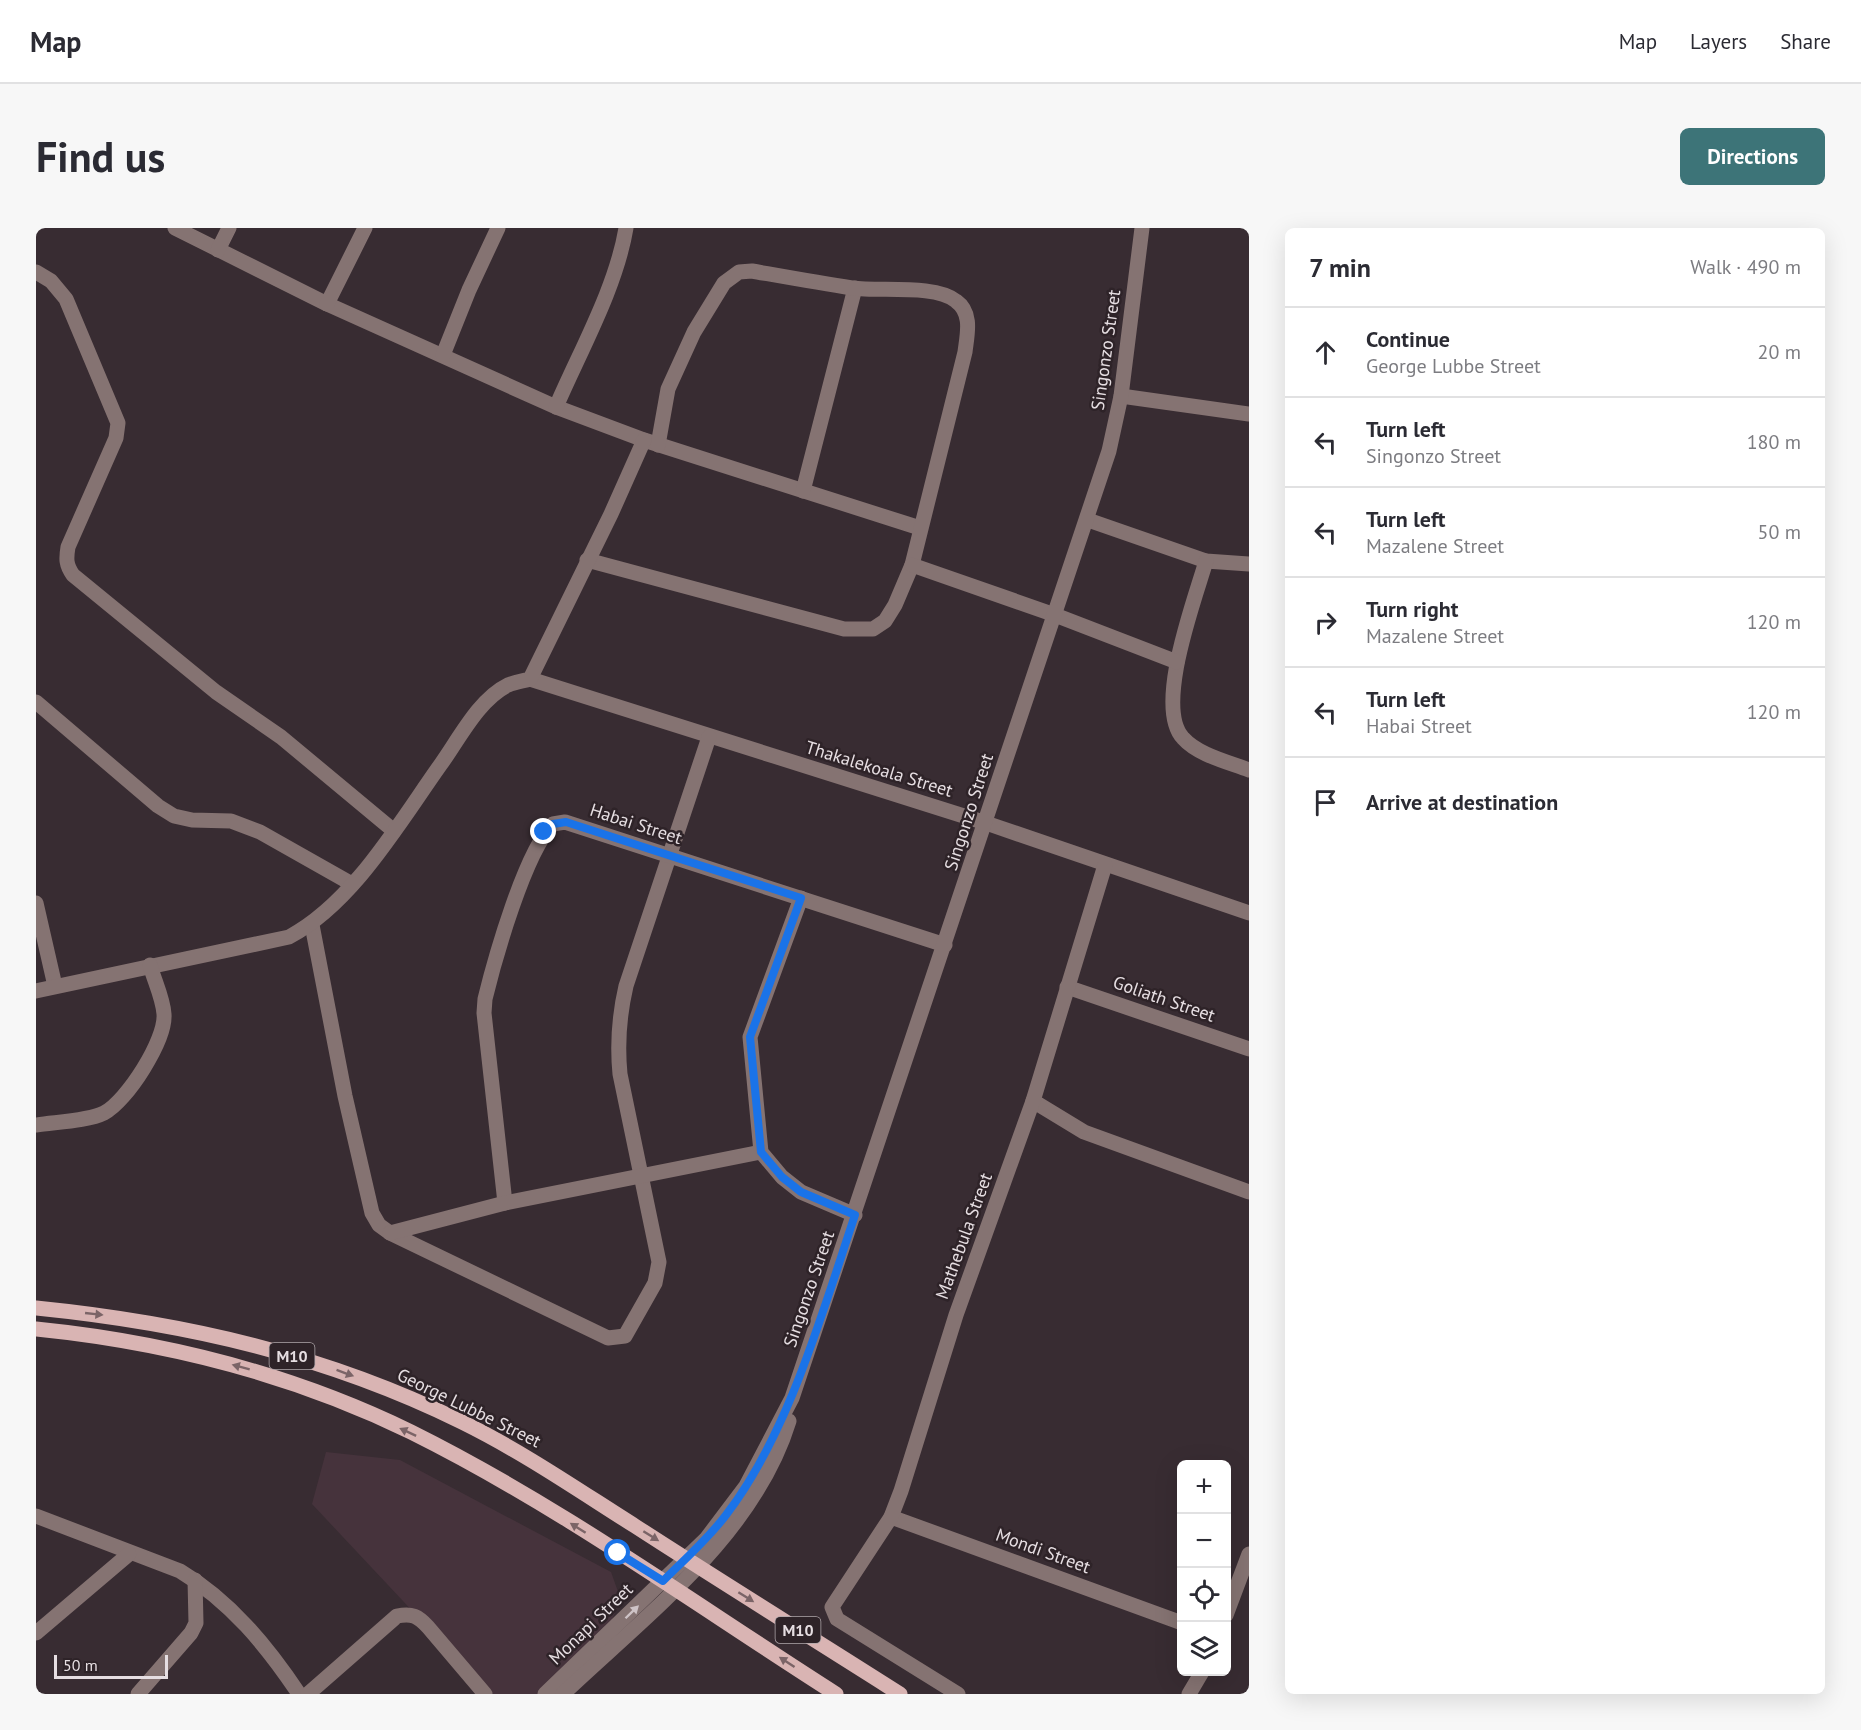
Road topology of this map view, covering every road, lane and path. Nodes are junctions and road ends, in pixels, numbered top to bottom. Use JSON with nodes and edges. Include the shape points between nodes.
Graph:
{"nodes":[{"id":1,"x":175,"y":228,"type":"edge"},
{"id":2,"x":229,"y":228,"type":"edge"},
{"id":3,"x":365,"y":228,"type":"edge"},
{"id":4,"x":498,"y":228,"type":"edge"},
{"id":5,"x":626,"y":228,"type":"edge"},
{"id":6,"x":1142,"y":228,"type":"edge"},
{"id":7,"x":218,"y":250,"type":"junction"},
{"id":8,"x":36,"y":272,"type":"edge"},
{"id":9,"x":855,"y":288,"type":"junction"},
{"id":10,"x":327,"y":304,"type":"junction"},
{"id":11,"x":443,"y":355,"type":"junction"},
{"id":12,"x":1121,"y":396,"type":"junction"},
{"id":13,"x":556,"y":407,"type":"junction"},
{"id":14,"x":1249,"y":414,"type":"edge"},
{"id":15,"x":651,"y":442,"type":"junction"},
{"id":16,"x":803,"y":491,"type":"junction"},
{"id":17,"x":1088,"y":520,"type":"junction"},
{"id":18,"x":920,"y":528,"type":"junction"},
{"id":19,"x":587,"y":560,"type":"junction"},
{"id":20,"x":1206,"y":561,"type":"junction"},
{"id":21,"x":1249,"y":564,"type":"edge"},
{"id":22,"x":912,"y":565,"type":"junction"},
{"id":23,"x":1055,"y":615,"type":"junction"},
{"id":24,"x":1177,"y":662,"type":"junction"},
{"id":25,"x":530,"y":679,"type":"junction"},
{"id":26,"x":36,"y":702,"type":"edge"},
{"id":27,"x":708,"y":737,"type":"junction"},
{"id":28,"x":1249,"y":770,"type":"edge"},
{"id":29,"x":986,"y":823,"type":"junction"},
{"id":30,"x":394,"y":831,"type":"junction"},
{"id":31,"x":669,"y":855,"type":"junction"},
{"id":32,"x":1105,"y":865,"type":"junction"},
{"id":33,"x":352,"y":884,"type":"junction"},
{"id":34,"x":801,"y":898,"type":"junction"},
{"id":35,"x":36,"y":903,"type":"edge"},
{"id":36,"x":1249,"y":913,"type":"edge"},
{"id":37,"x":312,"y":925,"type":"junction"},
{"id":38,"x":945,"y":945,"type":"junction"},
{"id":39,"x":150,"y":965,"type":"junction"},
{"id":40,"x":55,"y":986,"type":"junction"},
{"id":41,"x":1067,"y":987,"type":"junction"},
{"id":42,"x":36,"y":991,"type":"edge"},
{"id":43,"x":1249,"y":1049,"type":"edge"},
{"id":44,"x":1033,"y":1101,"type":"junction"},
{"id":45,"x":36,"y":1125,"type":"edge"},
{"id":46,"x":761,"y":1152,"type":"junction"},
{"id":47,"x":639,"y":1176,"type":"junction"},
{"id":48,"x":1249,"y":1192,"type":"edge"},
{"id":49,"x":505,"y":1203,"type":"junction"},
{"id":50,"x":855,"y":1215,"type":"junction"},
{"id":51,"x":390,"y":1233,"type":"junction"},
{"id":52,"x":36,"y":1308,"type":"edge"},
{"id":53,"x":36,"y":1329,"type":"edge"},
{"id":54,"x":891,"y":1516,"type":"junction"},
{"id":55,"x":36,"y":1517,"type":"edge"},
{"id":56,"x":129,"y":1554,"type":"junction"},
{"id":57,"x":1249,"y":1554,"type":"edge"},
{"id":58,"x":691,"y":1562,"type":"junction"},
{"id":59,"x":195,"y":1580,"type":"junction"},
{"id":60,"x":669,"y":1585,"type":"junction"},
{"id":61,"x":1231,"y":1604,"type":"edge"},
{"id":62,"x":1179,"y":1622,"type":"edge"},
{"id":63,"x":36,"y":1634,"type":"edge"},
{"id":64,"x":1199,"y":1676,"type":"edge"},
{"id":65,"x":138,"y":1694,"type":"edge"},
{"id":66,"x":299,"y":1694,"type":"edge"},
{"id":67,"x":308,"y":1694,"type":"edge"},
{"id":68,"x":485,"y":1694,"type":"edge"},
{"id":69,"x":545,"y":1694,"type":"edge"},
{"id":70,"x":563,"y":1694,"type":"edge"},
{"id":71,"x":836,"y":1694,"type":"edge"},
{"id":72,"x":900,"y":1694,"type":"edge"},
{"id":73,"x":958,"y":1694,"type":"edge"},
{"id":74,"x":1189,"y":1694,"type":"edge"}],
"edges":[{"from":1,"to":7,"type":"street"},
{"from":2,"to":7,"type":"street"},
{"from":3,"to":10,"type":"street"},
{"from":4,"to":11,"type":"street"},
{"from":5,"to":13,"type":"street","via":[[610,282]]},
{"from":6,"to":12,"type":"street","name":"Singonzo Street"},
{"from":7,"to":10,"type":"street"},
{"from":8,"to":30,"type":"street","via":[[51,281],[66,299],[118,423],[116,438],[68,547],[66,559],[73,575],[216,692],[281,737]]},
{"from":9,"to":15,"type":"street","via":[[752,271],[731,276],[694,332],[673,375]]},
{"from":9,"to":16,"type":"street"},
{"from":9,"to":18,"type":"street","via":[[938,293],[958,301],[965,312],[965,352]]},
{"from":10,"to":11,"type":"street"},
{"from":11,"to":13,"type":"street"},
{"from":12,"to":14,"type":"street"},
{"from":12,"to":17,"type":"street","name":"Singonzo Street"},
{"from":13,"to":15,"type":"street"},
{"from":15,"to":16,"type":"street"},
{"from":15,"to":19,"type":"street"},
{"from":16,"to":18,"type":"street"},
{"from":17,"to":20,"type":"street"},
{"from":17,"to":23,"type":"street","name":"Singonzo Street"},
{"from":18,"to":22,"type":"street"},
{"from":19,"to":22,"type":"street","via":[[860,631],[885,621]]},
{"from":19,"to":25,"type":"street"},
{"from":20,"to":21,"type":"street"},
{"from":20,"to":24,"type":"street"},
{"from":22,"to":23,"type":"street"},
{"from":23,"to":24,"type":"street"},
{"from":23,"to":29,"type":"street","name":"Singonzo Street"},
{"from":24,"to":28,"type":"street","via":[[1172,714],[1176,729],[1193,747]]},
{"from":25,"to":27,"type":"street","name":"Thakalekoala Street"},
{"from":25,"to":30,"type":"street","via":[[508,685],[477,714]]},
{"from":26,"to":33,"type":"street","via":[[174,816],[231,821],[260,832]]},
{"from":27,"to":29,"type":"street","name":"Thakalekoala Street"},
{"from":27,"to":31,"type":"street"},
{"from":29,"to":32,"type":"street","name":"Thakalekoala Street"},
{"from":29,"to":38,"type":"street","name":"Singonzo Street"},
{"from":30,"to":33,"type":"street"},
{"from":31,"to":34,"type":"street","name":"Habai Street"},
{"from":31,"to":47,"type":"street","via":[[620,1014],[617,1045]]},
{"from":31,"to":49,"type":"street","name":"Habai Street","via":[[566,822],[553,824],[537,845],[485,999]]},
{"from":32,"to":36,"type":"street","name":"Thakalekoala Street"},
{"from":32,"to":41,"type":"street","name":"Mathebula Street"},
{"from":33,"to":37,"type":"street"},
{"from":34,"to":38,"type":"street","name":"Habai Street"},
{"from":34,"to":46,"type":"street","via":[[750,1037]]},
{"from":35,"to":40,"type":"street"},
{"from":37,"to":39,"type":"street","via":[[289,937]]},
{"from":37,"to":51,"type":"street","via":[[372,1213]]},
{"from":38,"to":50,"type":"street","name":"Singonzo Street"},
{"from":39,"to":40,"type":"street"},
{"from":39,"to":45,"type":"street","via":[[164,1012],[163,1028],[157,1045],[123,1097],[102,1114]]},
{"from":40,"to":42,"type":"street"},
{"from":41,"to":43,"type":"street","name":"Goliath Street"},
{"from":41,"to":44,"type":"street","name":"Mathebula Street"},
{"from":44,"to":48,"type":"street","via":[[1084,1132]]},
{"from":44,"to":54,"type":"street","name":"Mathebula Street","via":[[956,1315]]},
{"from":46,"to":47,"type":"street"},
{"from":46,"to":50,"type":"street","via":[[801,1192]]},
{"from":47,"to":49,"type":"street"},
{"from":47,"to":51,"type":"street","via":[[659,1272],[633,1326],[625,1336],[617,1338],[608,1338]]},
{"from":49,"to":51,"type":"street"},
{"from":50,"to":58,"type":"street","name":"Singonzo Street","via":[[792,1398],[727,1514]]},
{"from":52,"to":58,"type":"main road","name":"George Lubbe Street","number":"M10","one_way":true,"via":[[110,1316],[247,1342],[370,1382],[460,1421],[531,1459]]},
{"from":60,"to":53,"type":"main road","number":"M10","one_way":true,"via":[[535,1501],[452,1455],[410,1432],[330,1399],[202,1357],[107,1337]]},
{"from":54,"to":62,"type":"street","name":"Mondi Street"},
{"from":54,"to":73,"type":"street","name":"Mathebula Street","via":[[832,1607],[837,1619]]},
{"from":55,"to":56,"type":"street"},
{"from":56,"to":59,"type":"street"},
{"from":56,"to":63,"type":"street"},
{"from":57,"to":61,"type":"street"},
{"from":58,"to":60,"type":"street","name":"Singonzo Street"},
{"from":58,"to":72,"type":"main road","name":"George Lubbe Street","number":"M10","one_way":true},
{"from":59,"to":65,"type":"street","via":[[196,1623],[191,1633]]},
{"from":59,"to":66,"type":"street","via":[[252,1632]]},
{"from":69,"to":60,"type":"street","name":"Monapi Street","one_way":true},
{"from":60,"to":70,"type":"street","name":"Monapi Street"},
{"from":71,"to":60,"type":"main road","number":"M10","one_way":true},
{"from":64,"to":74,"type":"street"},
{"from":67,"to":68,"type":"street","via":[[397,1616],[408,1614],[428,1627]]}]}
